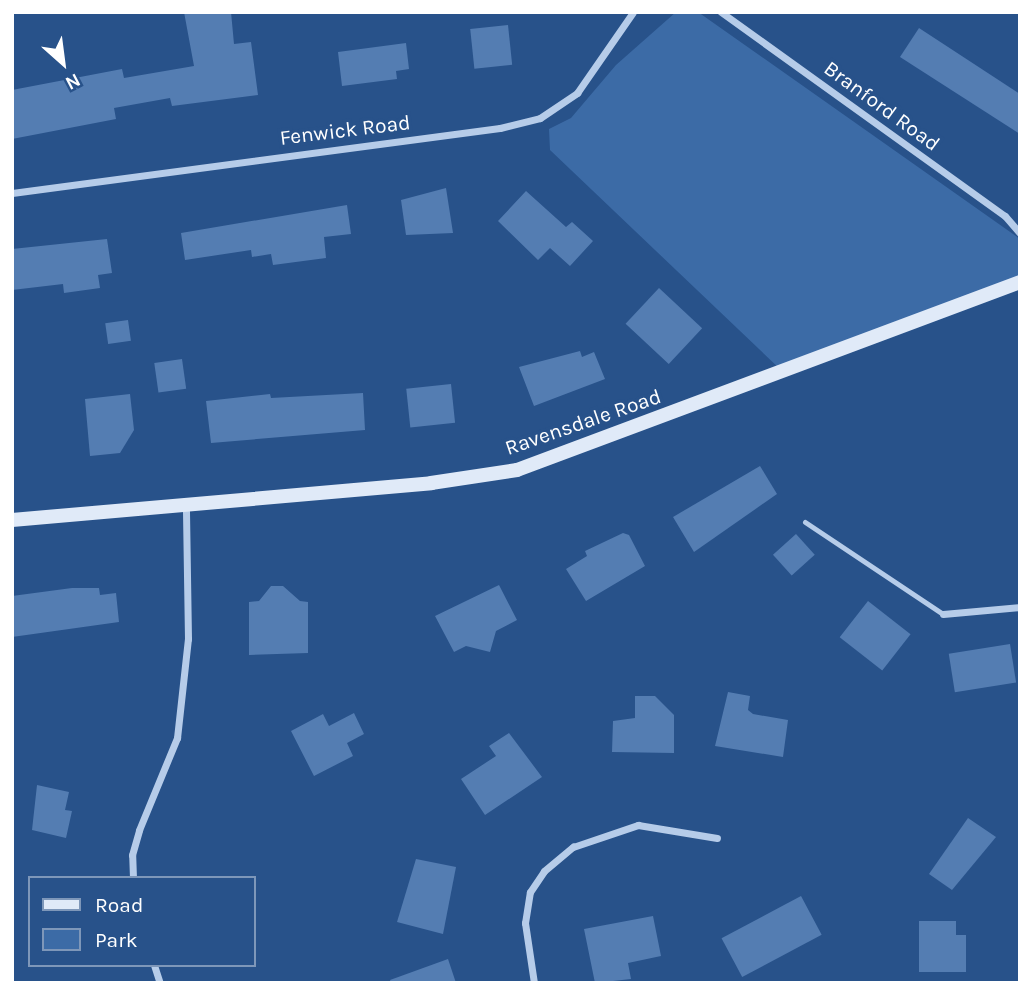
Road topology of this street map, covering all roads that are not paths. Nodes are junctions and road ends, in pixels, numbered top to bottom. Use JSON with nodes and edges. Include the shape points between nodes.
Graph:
{"nodes":[{"id":1,"x":633,"y":12,"type":"edge"},
{"id":2,"x":721,"y":12,"type":"edge"},
{"id":3,"x":12,"y":193,"type":"edge"},
{"id":4,"x":1020,"y":233,"type":"edge"},
{"id":5,"x":1020,"y":282,"type":"edge"},
{"id":6,"x":186,"y":505,"type":"junction"},
{"id":7,"x":12,"y":520,"type":"edge"},
{"id":8,"x":805,"y":522,"type":"dead end"},
{"id":9,"x":1020,"y":607,"type":"edge"},
{"id":10,"x":943,"y":614,"type":"joint"},
{"id":11,"x":717,"y":838,"type":"dead end"},
{"id":12,"x":133,"y":876,"type":"edge"},
{"id":13,"x":534,"y":983,"type":"edge"}],
"edges":[{"from":1,"to":3,"type":"street","name":"Fenwick Road","via":[[577,93],[540,118],[500,128]]},
{"from":2,"to":4,"type":"street","name":"Branford Road","via":[[1005,216]]},
{"from":5,"to":6,"type":"main road","name":"Ravensdale Road","via":[[517,470],[431,483]]},
{"from":6,"to":7,"type":"main road","name":"Ravensdale Road"},
{"from":6,"to":12,"type":"street","via":[[188,639],[177,738],[139,830],[132,855]]},
{"from":8,"to":10,"type":"lane"},
{"from":9,"to":10,"type":"street"},
{"from":11,"to":13,"type":"street","via":[[638,825],[573,846],[544,871],[530,892],[524,923]]}]}
